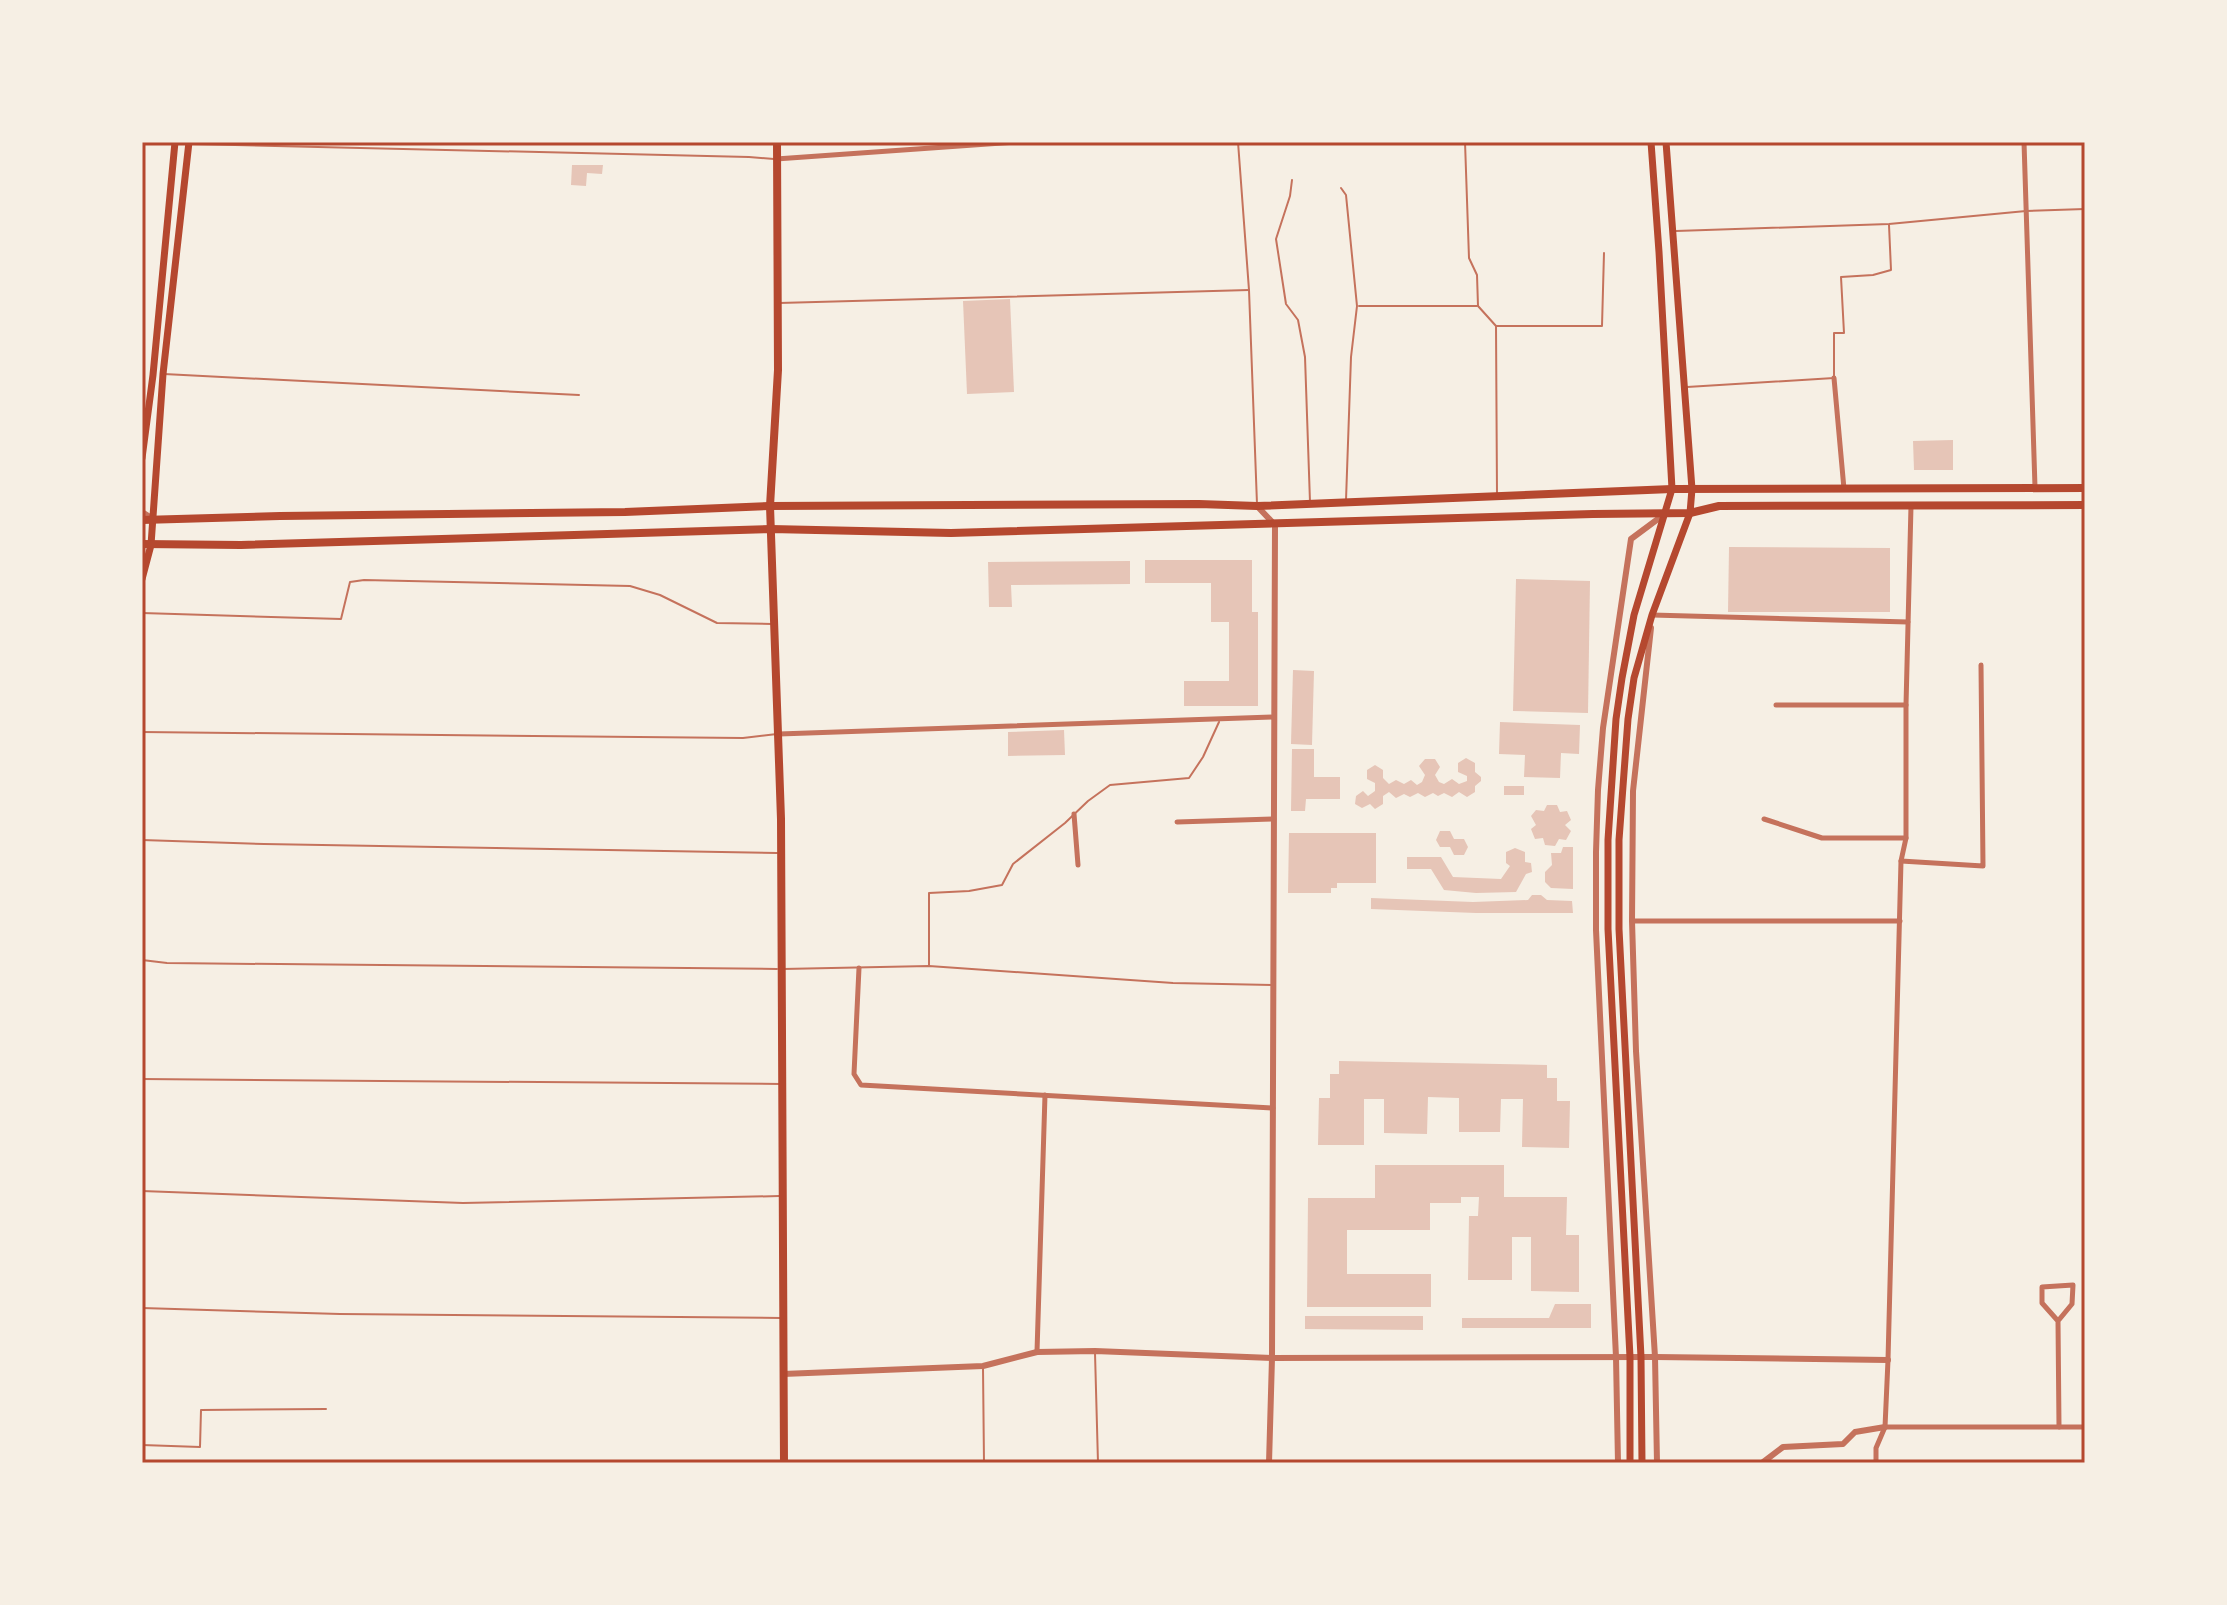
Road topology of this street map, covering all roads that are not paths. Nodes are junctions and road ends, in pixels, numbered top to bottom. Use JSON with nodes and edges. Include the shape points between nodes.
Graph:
{"nodes":[{"id":1,"x":143,"y":142,"type":"edge"},
{"id":2,"x":777,"y":142,"type":"edge"},
{"id":3,"x":1016,"y":142,"type":"edge"},
{"id":4,"x":1238,"y":142,"type":"edge"},
{"id":5,"x":1465,"y":142,"type":"edge"},
{"id":6,"x":1651,"y":142,"type":"edge"},
{"id":7,"x":1666,"y":142,"type":"edge"},
{"id":8,"x":2024,"y":142,"type":"edge"},
{"id":9,"x":175,"y":143,"type":"edge"},
{"id":10,"x":189,"y":143,"type":"edge"},
{"id":11,"x":1667,"y":153,"type":"junction"},
{"id":12,"x":1652,"y":154,"type":"junction"},
{"id":13,"x":775,"y":159,"type":"junction"},
{"id":14,"x":1292,"y":180,"type":"dead end"},
{"id":15,"x":1341,"y":188,"type":"dead end"},
{"id":16,"x":2085,"y":209,"type":"edge"},
{"id":17,"x":2026,"y":211,"type":"junction"},
{"id":18,"x":1889,"y":224,"type":"junction"},
{"id":19,"x":1674,"y":231,"type":"junction"},
{"id":20,"x":1604,"y":253,"type":"dead end"},
{"id":21,"x":1249,"y":290,"type":"junction"},
{"id":22,"x":778,"y":304,"type":"junction"},
{"id":23,"x":1357,"y":306,"type":"junction"},
{"id":24,"x":1478,"y":306,"type":"junction"},
{"id":25,"x":1496,"y":326,"type":"junction"},
{"id":26,"x":163,"y":374,"type":"junction"},
{"id":27,"x":142,"y":375,"type":"edge"},
{"id":28,"x":153,"y":375,"type":"junction"},
{"id":29,"x":1834,"y":378,"type":"junction"},
{"id":30,"x":1685,"y":388,"type":"junction"},
{"id":31,"x":579,"y":395,"type":"dead end"},
{"id":32,"x":142,"y":458,"type":"edge"},
{"id":33,"x":2035,"y":488,"type":"junction"},
{"id":34,"x":2085,"y":488,"type":"edge"},
{"id":35,"x":1672,"y":489,"type":"junction"},
{"id":36,"x":1692,"y":489,"type":"junction"},
{"id":37,"x":1844,"y":489,"type":"junction"},
{"id":38,"x":1497,"y":496,"type":"junction"},
{"id":39,"x":1347,"y":501,"type":"junction"},
{"id":40,"x":1310,"y":503,"type":"junction"},
{"id":41,"x":2085,"y":505,"type":"edge"},
{"id":42,"x":770,"y":506,"type":"junction"},
{"id":43,"x":1257,"y":506,"type":"junction"},
{"id":44,"x":1911,"y":506,"type":"junction"},
{"id":45,"x":142,"y":512,"type":"edge"},
{"id":46,"x":1666,"y":513,"type":"junction"},
{"id":47,"x":1690,"y":513,"type":"junction"},
{"id":48,"x":153,"y":519,"type":"junction"},
{"id":49,"x":142,"y":520,"type":"edge"},
{"id":50,"x":1275,"y":525,"type":"junction"},
{"id":51,"x":771,"y":529,"type":"junction"},
{"id":52,"x":146,"y":544,"type":"edge"},
{"id":53,"x":142,"y":579,"type":"edge"},
{"id":54,"x":142,"y":613,"type":"edge"},
{"id":55,"x":1652,"y":615,"type":"junction"},
{"id":56,"x":1908,"y":622,"type":"junction"},
{"id":57,"x":774,"y":624,"type":"junction"},
{"id":58,"x":1981,"y":665,"type":"dead end"},
{"id":59,"x":1776,"y":705,"type":"dead end"},
{"id":60,"x":1906,"y":705,"type":"junction"},
{"id":61,"x":1274,"y":717,"type":"junction"},
{"id":62,"x":1220,"y":719,"type":"junction"},
{"id":63,"x":142,"y":732,"type":"edge"},
{"id":64,"x":779,"y":734,"type":"junction"},
{"id":65,"x":1074,"y":814,"type":"junction"},
{"id":66,"x":1274,"y":819,"type":"junction"},
{"id":67,"x":1764,"y":819,"type":"dead end"},
{"id":68,"x":1177,"y":822,"type":"dead end"},
{"id":69,"x":1906,"y":838,"type":"junction"},
{"id":70,"x":142,"y":840,"type":"edge"},
{"id":71,"x":781,"y":853,"type":"junction"},
{"id":72,"x":1901,"y":861,"type":"junction"},
{"id":73,"x":1078,"y":865,"type":"dead end"},
{"id":74,"x":1632,"y":921,"type":"junction"},
{"id":75,"x":1900,"y":921,"type":"junction"},
{"id":76,"x":142,"y":960,"type":"edge"},
{"id":77,"x":929,"y":966,"type":"junction"},
{"id":78,"x":859,"y":968,"type":"junction"},
{"id":79,"x":782,"y":969,"type":"junction"},
{"id":80,"x":1275,"y":985,"type":"junction"},
{"id":81,"x":142,"y":1079,"type":"edge"},
{"id":82,"x":784,"y":1084,"type":"junction"},
{"id":83,"x":1045,"y":1095,"type":"junction"},
{"id":84,"x":1273,"y":1108,"type":"junction"},
{"id":85,"x":142,"y":1191,"type":"edge"},
{"id":86,"x":784,"y":1196,"type":"junction"},
{"id":87,"x":142,"y":1308,"type":"edge"},
{"id":88,"x":784,"y":1318,"type":"junction"},
{"id":89,"x":2058,"y":1321,"type":"junction"},
{"id":90,"x":1095,"y":1351,"type":"junction"},
{"id":91,"x":1037,"y":1352,"type":"junction"},
{"id":92,"x":1616,"y":1357,"type":"junction"},
{"id":93,"x":1630,"y":1357,"type":"junction"},
{"id":94,"x":1641,"y":1357,"type":"junction"},
{"id":95,"x":1655,"y":1357,"type":"junction"},
{"id":96,"x":1272,"y":1358,"type":"junction"},
{"id":97,"x":1888,"y":1360,"type":"junction"},
{"id":98,"x":983,"y":1366,"type":"junction"},
{"id":99,"x":783,"y":1374,"type":"junction"},
{"id":100,"x":326,"y":1409,"type":"dead end"},
{"id":101,"x":1885,"y":1427,"type":"junction"},
{"id":102,"x":2059,"y":1427,"type":"junction"},
{"id":103,"x":2085,"y":1427,"type":"edge"},
{"id":104,"x":142,"y":1445,"type":"edge"},
{"id":105,"x":784,"y":1463,"type":"edge"},
{"id":106,"x":984,"y":1463,"type":"edge"},
{"id":107,"x":1098,"y":1463,"type":"edge"},
{"id":108,"x":1269,"y":1463,"type":"edge"},
{"id":109,"x":1618,"y":1463,"type":"edge"},
{"id":110,"x":1630,"y":1463,"type":"edge"},
{"id":111,"x":1642,"y":1463,"type":"edge"},
{"id":112,"x":1657,"y":1463,"type":"edge"},
{"id":113,"x":1762,"y":1463,"type":"edge"},
{"id":114,"x":1876,"y":1463,"type":"edge"}],
"edges":[{"from":1,"to":9,"type":"lane"},
{"from":2,"to":13,"type":"main road"},
{"from":3,"to":13,"type":"street"},
{"from":4,"to":21,"type":"lane"},
{"from":5,"to":24,"type":"lane","via":[[1469,258],[1477,275]]},
{"from":6,"to":12,"type":"main road"},
{"from":7,"to":11,"type":"main road"},
{"from":8,"to":17,"type":"street"},
{"from":9,"to":28,"type":"main road"},
{"from":10,"to":13,"type":"lane"},
{"from":10,"to":26,"type":"main road"},
{"from":11,"to":12,"type":"main road"},
{"from":11,"to":19,"type":"main road"},
{"from":12,"to":35,"type":"main road"},
{"from":13,"to":22,"type":"main road"},
{"from":14,"to":40,"type":"lane","via":[[1276,239],[1286,304],[1298,320],[1305,357]]},
{"from":15,"to":23,"type":"lane","via":[[1346,195]]},
{"from":16,"to":17,"type":"lane"},
{"from":17,"to":18,"type":"lane"},
{"from":17,"to":33,"type":"street"},
{"from":18,"to":19,"type":"lane"},
{"from":18,"to":29,"type":"lane","via":[[1891,270],[1841,277],[1844,333],[1834,333]]},
{"from":19,"to":30,"type":"main road"},
{"from":20,"to":25,"type":"lane","via":[[1602,326]]},
{"from":21,"to":22,"type":"lane"},
{"from":21,"to":43,"type":"lane"},
{"from":22,"to":42,"type":"main road"},
{"from":23,"to":24,"type":"lane"},
{"from":23,"to":39,"type":"lane"},
{"from":24,"to":25,"type":"lane"},
{"from":25,"to":38,"type":"lane"},
{"from":26,"to":31,"type":"lane"},
{"from":26,"to":48,"type":"main road"},
{"from":27,"to":28,"type":"street"},
{"from":28,"to":32,"type":"main road"},
{"from":29,"to":30,"type":"lane"},
{"from":29,"to":37,"type":"street"},
{"from":30,"to":36,"type":"main road"},
{"from":33,"to":34,"type":"main road"},
{"from":33,"to":37,"type":"main road"},
{"from":35,"to":36,"type":"main road"},
{"from":35,"to":38,"type":"main road"},
{"from":35,"to":46,"type":"main road"},
{"from":36,"to":37,"type":"main road"},
{"from":36,"to":47,"type":"main road"},
{"from":38,"to":39,"type":"main road"},
{"from":39,"to":40,"type":"main road"},
{"from":40,"to":43,"type":"main road"},
{"from":41,"to":44,"type":"main road"},
{"from":42,"to":43,"type":"main road"},
{"from":42,"to":48,"type":"main road"},
{"from":42,"to":51,"type":"main road"},
{"from":43,"to":50,"type":"street"},
{"from":44,"to":47,"type":"main road","via":[[1719,506]]},
{"from":44,"to":56,"type":"street"},
{"from":45,"to":48,"type":"street"},
{"from":46,"to":47,"type":"main road"},
{"from":46,"to":50,"type":"main road"},
{"from":46,"to":92,"type":"street","via":[[1631,539],[1598,790],[1596,930]]},
{"from":46,"to":93,"type":"main road","via":[[1634,615],[1622,678],[1609,816],[1608,929]]},
{"from":47,"to":55,"type":"main road"},
{"from":48,"to":49,"type":"main road"},
{"from":48,"to":52,"type":"main road"},
{"from":50,"to":51,"type":"main road","via":[[951,533]]},
{"from":50,"to":61,"type":"street"},
{"from":51,"to":52,"type":"main road"},
{"from":51,"to":57,"type":"main road"},
{"from":52,"to":53,"type":"main road"},
{"from":54,"to":57,"type":"lane","via":[[341,619],[350,582],[364,580],[630,586],[717,623]]},
{"from":55,"to":56,"type":"street"},
{"from":55,"to":74,"type":"street","via":[[1633,791]]},
{"from":55,"to":94,"type":"main road","via":[[1634,678],[1619,840]]},
{"from":56,"to":60,"type":"street"},
{"from":57,"to":64,"type":"main road"},
{"from":58,"to":72,"type":"street","via":[[1983,866]]},
{"from":59,"to":60,"type":"street"},
{"from":60,"to":69,"type":"street"},
{"from":61,"to":62,"type":"street"},
{"from":61,"to":66,"type":"street"},
{"from":62,"to":64,"type":"street"},
{"from":62,"to":65,"type":"lane","via":[[1189,778],[1110,785]]},
{"from":63,"to":64,"type":"lane","via":[[743,738]]},
{"from":64,"to":71,"type":"main road"},
{"from":65,"to":73,"type":"street"},
{"from":65,"to":77,"type":"lane","via":[[1013,864],[1002,885],[929,893]]},
{"from":66,"to":68,"type":"street"},
{"from":66,"to":80,"type":"street"},
{"from":67,"to":69,"type":"street","via":[[1822,838]]},
{"from":69,"to":72,"type":"street"},
{"from":70,"to":71,"type":"lane"},
{"from":71,"to":79,"type":"main road"},
{"from":72,"to":75,"type":"street"},
{"from":74,"to":75,"type":"street"},
{"from":74,"to":95,"type":"street"},
{"from":75,"to":97,"type":"street"},
{"from":76,"to":79,"type":"lane"},
{"from":77,"to":78,"type":"lane"},
{"from":77,"to":80,"type":"lane"},
{"from":78,"to":79,"type":"lane"},
{"from":78,"to":83,"type":"street","via":[[854,1074],[861,1085]]},
{"from":79,"to":82,"type":"main road"},
{"from":80,"to":84,"type":"street"},
{"from":81,"to":82,"type":"lane"},
{"from":82,"to":86,"type":"main road"},
{"from":83,"to":84,"type":"street"},
{"from":83,"to":91,"type":"street"},
{"from":84,"to":96,"type":"street"},
{"from":85,"to":86,"type":"lane","via":[[463,1203]]},
{"from":86,"to":88,"type":"main road"},
{"from":87,"to":88,"type":"lane"},
{"from":88,"to":99,"type":"main road"},
{"from":89,"to":89,"type":"street","via":[[2072,1304],[2073,1285],[2042,1287],[2042,1303]]},
{"from":89,"to":102,"type":"street"},
{"from":90,"to":91,"type":"street"},
{"from":90,"to":96,"type":"street"},
{"from":90,"to":107,"type":"lane"},
{"from":91,"to":98,"type":"street"},
{"from":92,"to":93,"type":"street"},
{"from":92,"to":96,"type":"street"},
{"from":92,"to":109,"type":"street"},
{"from":93,"to":94,"type":"street"},
{"from":93,"to":110,"type":"main road"},
{"from":94,"to":95,"type":"street"},
{"from":94,"to":111,"type":"main road"},
{"from":95,"to":97,"type":"street"},
{"from":95,"to":112,"type":"street"},
{"from":96,"to":108,"type":"street"},
{"from":97,"to":101,"type":"street"},
{"from":98,"to":99,"type":"street"},
{"from":98,"to":106,"type":"lane"},
{"from":99,"to":105,"type":"main road"},
{"from":100,"to":104,"type":"lane","via":[[201,1410],[200,1447]]},
{"from":101,"to":102,"type":"street"},
{"from":101,"to":113,"type":"street","via":[[1855,1432],[1843,1444],[1783,1447]]},
{"from":101,"to":114,"type":"street"},
{"from":102,"to":103,"type":"street"}]}
